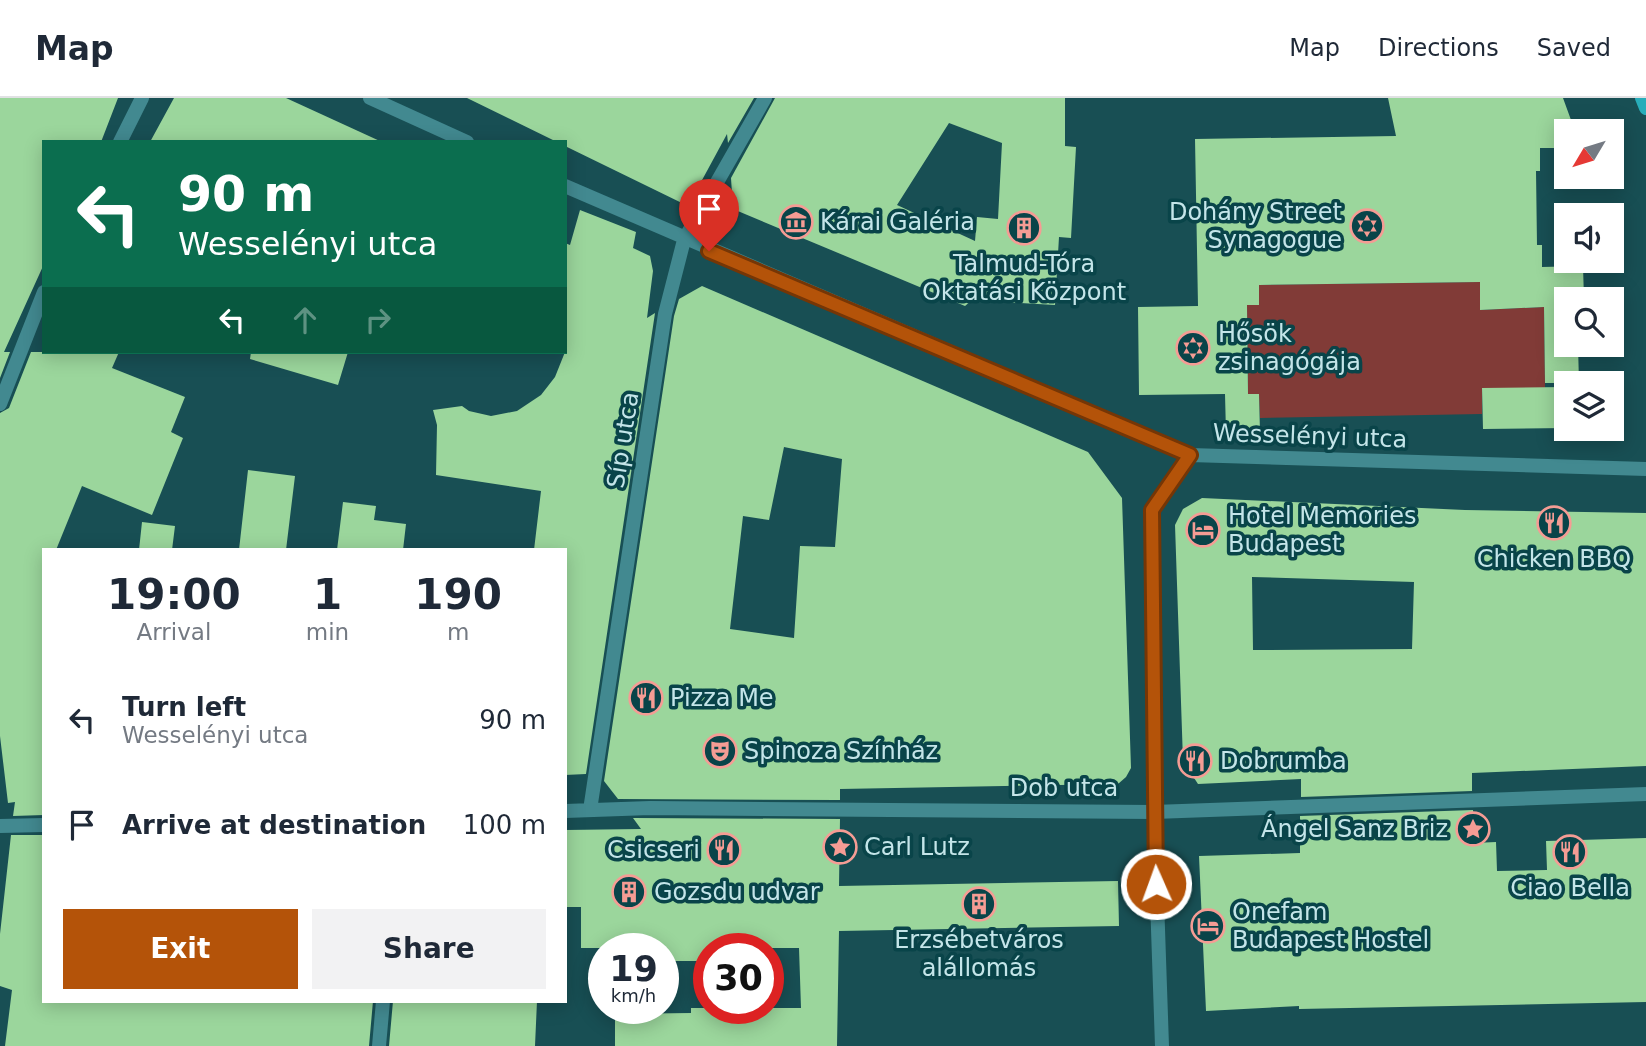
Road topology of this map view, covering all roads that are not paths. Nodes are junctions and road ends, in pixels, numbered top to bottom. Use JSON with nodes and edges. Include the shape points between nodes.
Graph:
{"nodes":[{"id":1,"x":142,"y":98,"type":"edge"},
{"id":2,"x":370,"y":98,"type":"edge"},
{"id":3,"x":765,"y":98,"type":"edge"},
{"id":4,"x":1642,"y":98,"type":"edge"},
{"id":5,"x":1646,"y":108,"type":"edge"},
{"id":6,"x":121,"y":140,"type":"edge"},
{"id":7,"x":463,"y":140,"type":"edge"},
{"id":8,"x":567,"y":187,"type":"edge"},
{"id":9,"x":684,"y":240,"type":"junction"},
{"id":10,"x":42,"y":297,"type":"edge"},
{"id":11,"x":0,"y":404,"type":"edge"},
{"id":12,"x":1190,"y":455,"type":"junction"},
{"id":13,"x":1646,"y":469,"type":"edge"},
{"id":14,"x":1646,"y":794,"type":"edge"},
{"id":15,"x":590,"y":810,"type":"junction"},
{"id":16,"x":567,"y":811,"type":"edge"},
{"id":17,"x":1154,"y":812,"type":"junction"},
{"id":18,"x":42,"y":825,"type":"edge"},
{"id":19,"x":0,"y":826,"type":"edge"},
{"id":20,"x":383,"y":1003,"type":"edge"},
{"id":21,"x":379,"y":1046,"type":"edge"},
{"id":22,"x":1162,"y":1046,"type":"edge"}],
"edges":[{"from":1,"to":6,"type":"street"},
{"from":2,"to":7,"type":"street"},
{"from":3,"to":9,"type":"street","name":"Síp utca"},
{"from":4,"to":5,"type":"street"},
{"from":8,"to":9,"type":"street","name":"Wesselényi utca"},
{"from":9,"to":12,"type":"street","name":"Wesselényi utca"},
{"from":9,"to":15,"type":"street","name":"Síp utca","via":[[665,314]]},
{"from":10,"to":11,"type":"street"},
{"from":12,"to":13,"type":"street","name":"Wesselényi utca"},
{"from":12,"to":17,"type":"street","via":[[1152,510]]},
{"from":14,"to":17,"type":"street","name":"Dob utca"},
{"from":15,"to":16,"type":"street","name":"Dob utca"},
{"from":15,"to":17,"type":"street","name":"Dob utca"},
{"from":17,"to":22,"type":"street"},
{"from":18,"to":19,"type":"street"},
{"from":20,"to":21,"type":"street"}]}
